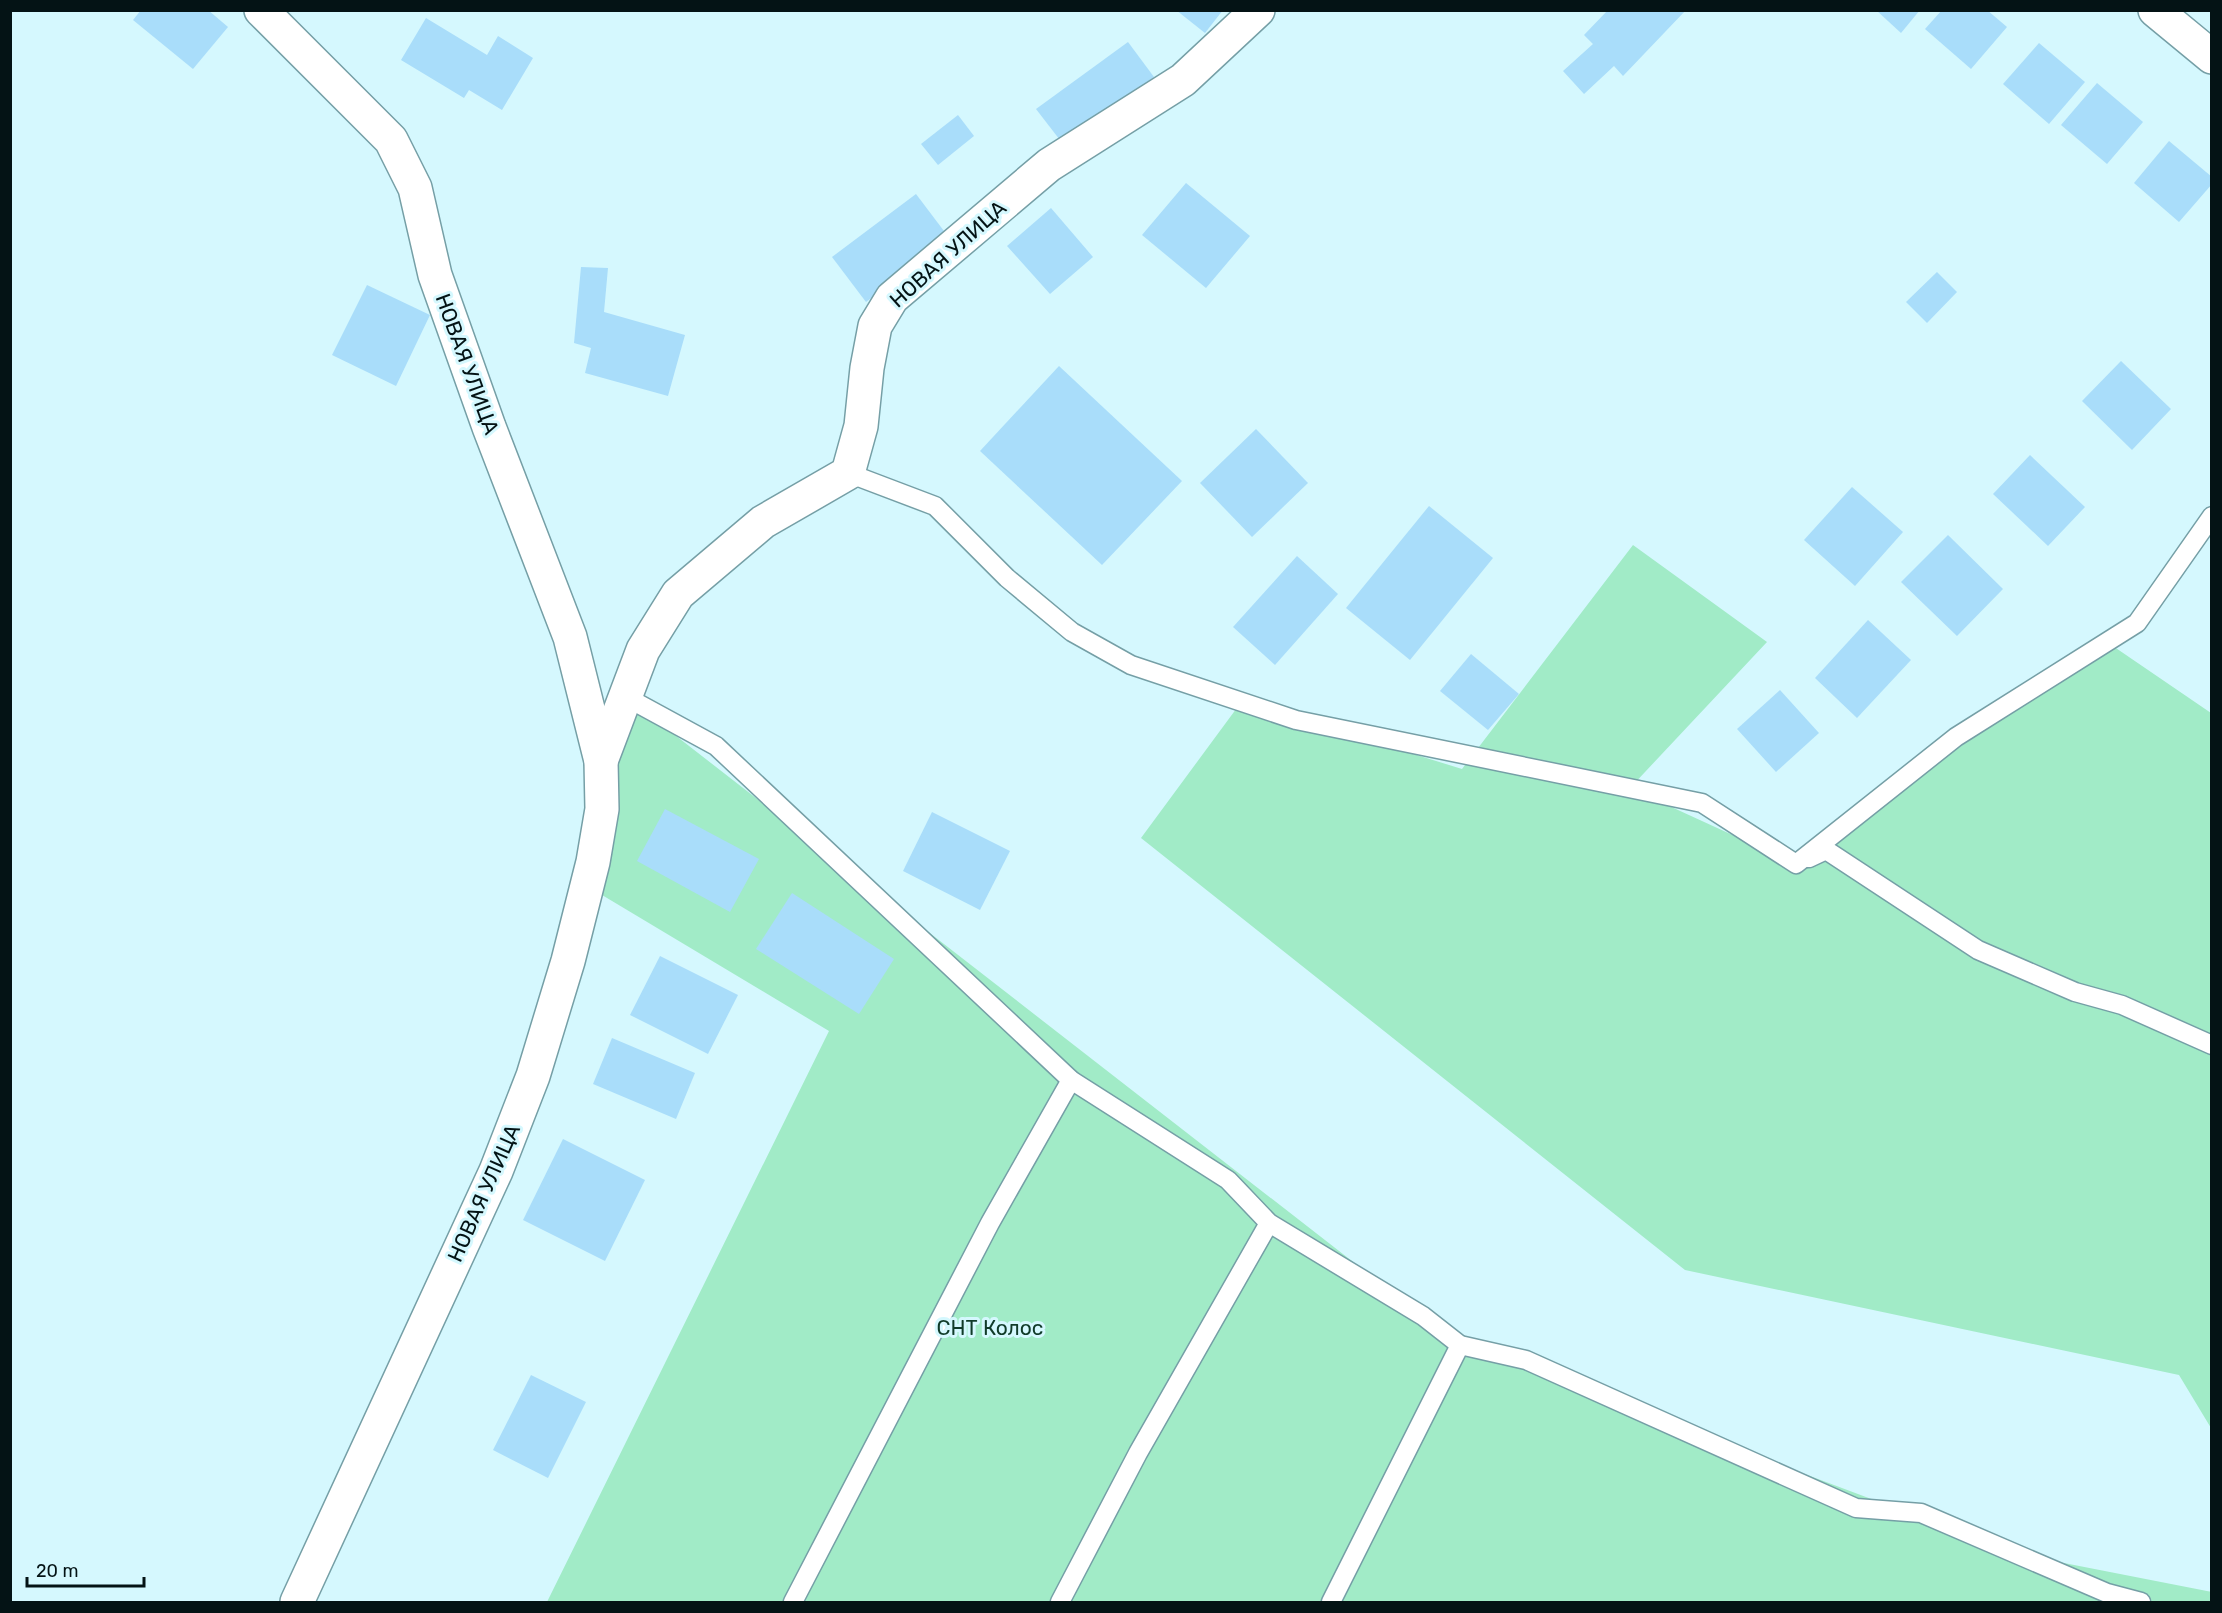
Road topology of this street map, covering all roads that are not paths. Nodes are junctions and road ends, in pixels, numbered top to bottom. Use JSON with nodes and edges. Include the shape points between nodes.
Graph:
{"nodes":[{"id":1,"x":261,"y":10,"type":"edge"},
{"id":2,"x":1258,"y":10,"type":"edge"},
{"id":3,"x":2155,"y":10,"type":"edge"},
{"id":4,"x":2211,"y":57,"type":"edge"},
{"id":5,"x":848,"y":473,"type":"junction"},
{"id":6,"x":2211,"y":516,"type":"edge"},
{"id":7,"x":626,"y":697,"type":"junction"},
{"id":8,"x":601,"y":761,"type":"junction"},
{"id":9,"x":1796,"y":864,"type":"junction"},
{"id":10,"x":2211,"y":1045,"type":"edge"},
{"id":11,"x":1071,"y":1080,"type":"junction"},
{"id":12,"x":1269,"y":1223,"type":"junction"},
{"id":13,"x":1460,"y":1345,"type":"junction"},
{"id":14,"x":297,"y":1602,"type":"edge"},
{"id":15,"x":793,"y":1602,"type":"edge"},
{"id":16,"x":1060,"y":1602,"type":"edge"},
{"id":17,"x":1331,"y":1602,"type":"edge"},
{"id":18,"x":2141,"y":1602,"type":"edge"}],
"edges":[{"from":1,"to":8,"type":"street","name":"НОВАЯ УЛИЦА","via":[[390,140],[415,188],[439,285],[570,637]]},
{"from":2,"to":5,"type":"street","name":"НОВАЯ УЛИЦА","via":[[1183,80],[1049,165],[892,298],[875,326],[861,426]]},
{"from":3,"to":4,"type":"street"},
{"from":5,"to":7,"type":"street","name":"НОВАЯ УЛИЦА","via":[[763,522],[678,594],[643,650]]},
{"from":5,"to":9,"type":"lane","via":[[935,506],[1007,578],[1072,632],[1131,665],[1296,720],[1702,803]]},
{"from":6,"to":9,"type":"lane","via":[[2137,623],[1956,737]]},
{"from":7,"to":8,"type":"street","name":"НОВАЯ УЛИЦА"},
{"from":7,"to":11,"type":"lane","via":[[716,746]]},
{"from":8,"to":14,"type":"street","name":"НОВАЯ УЛИЦА","via":[[602,810],[593,862],[533,1076],[496,1171]]},
{"from":9,"to":10,"type":"lane","via":[[1826,850],[1978,950],[2075,992],[2122,1005]]},
{"from":11,"to":12,"type":"lane","via":[[1228,1180]]},
{"from":11,"to":15,"type":"lane","via":[[990,1223]]},
{"from":12,"to":13,"type":"lane","via":[[1423,1316]]},
{"from":12,"to":16,"type":"lane","via":[[1138,1454]]},
{"from":13,"to":17,"type":"lane"},
{"from":13,"to":18,"type":"lane","via":[[1526,1360],[1856,1508],[1921,1513],[2107,1593]]}]}
